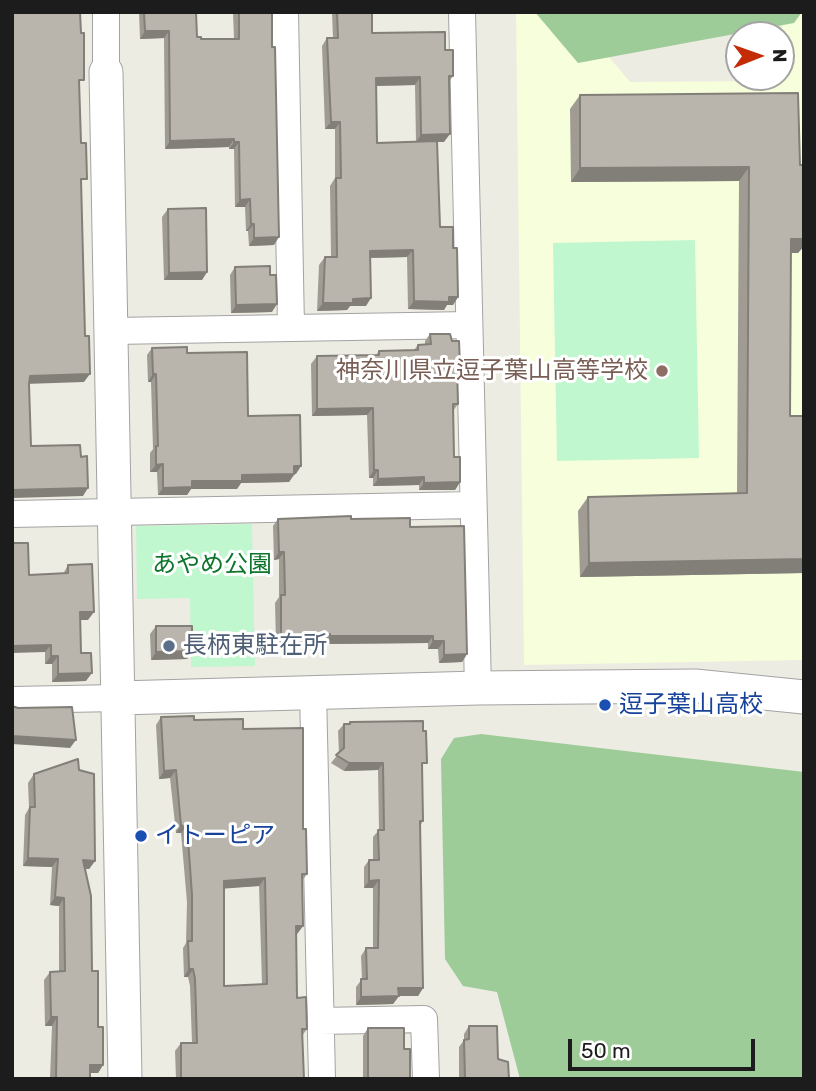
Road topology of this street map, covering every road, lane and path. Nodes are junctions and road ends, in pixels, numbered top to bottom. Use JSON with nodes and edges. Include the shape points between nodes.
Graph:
{"nodes":[{"id":1,"x":106,"y":12,"type":"edge"},
{"id":2,"x":285,"y":12,"type":"edge"},
{"id":3,"x":462,"y":12,"type":"edge"},
{"id":4,"x":106,"y":72,"type":"joint"},
{"id":5,"x":469,"y":325,"type":"junction"},
{"id":6,"x":291,"y":328,"type":"junction"},
{"id":7,"x":112,"y":331,"type":"junction"},
{"id":8,"x":473,"y":505,"type":"junction"},
{"id":9,"x":116,"y":512,"type":"junction"},
{"id":10,"x":12,"y":514,"type":"edge"},
{"id":11,"x":478,"y":688,"type":"junction"},
{"id":12,"x":313,"y":692,"type":"junction"},
{"id":13,"x":804,"y":697,"type":"edge"},
{"id":14,"x":119,"y":698,"type":"junction"},
{"id":15,"x":12,"y":700,"type":"edge"},
{"id":16,"x":321,"y":1021,"type":"junction"},
{"id":17,"x":125,"y":1079,"type":"edge"},
{"id":18,"x":322,"y":1079,"type":"edge"},
{"id":19,"x":426,"y":1079,"type":"edge"}],
"edges":[{"from":1,"to":4,"type":"street"},
{"from":2,"to":6,"type":"street"},
{"from":3,"to":5,"type":"street"},
{"from":4,"to":7,"type":"street"},
{"from":5,"to":6,"type":"street"},
{"from":5,"to":8,"type":"street"},
{"from":6,"to":7,"type":"street"},
{"from":7,"to":9,"type":"street"},
{"from":8,"to":9,"type":"street"},
{"from":8,"to":11,"type":"street"},
{"from":9,"to":10,"type":"street"},
{"from":9,"to":14,"type":"street"},
{"from":11,"to":12,"type":"street"},
{"from":11,"to":13,"type":"street","via":[[695,687]]},
{"from":12,"to":14,"type":"street"},
{"from":12,"to":16,"type":"street"},
{"from":14,"to":15,"type":"street"},
{"from":14,"to":17,"type":"street"},
{"from":16,"to":18,"type":"street"},
{"from":16,"to":19,"type":"street","via":[[424,1019]]}]}
